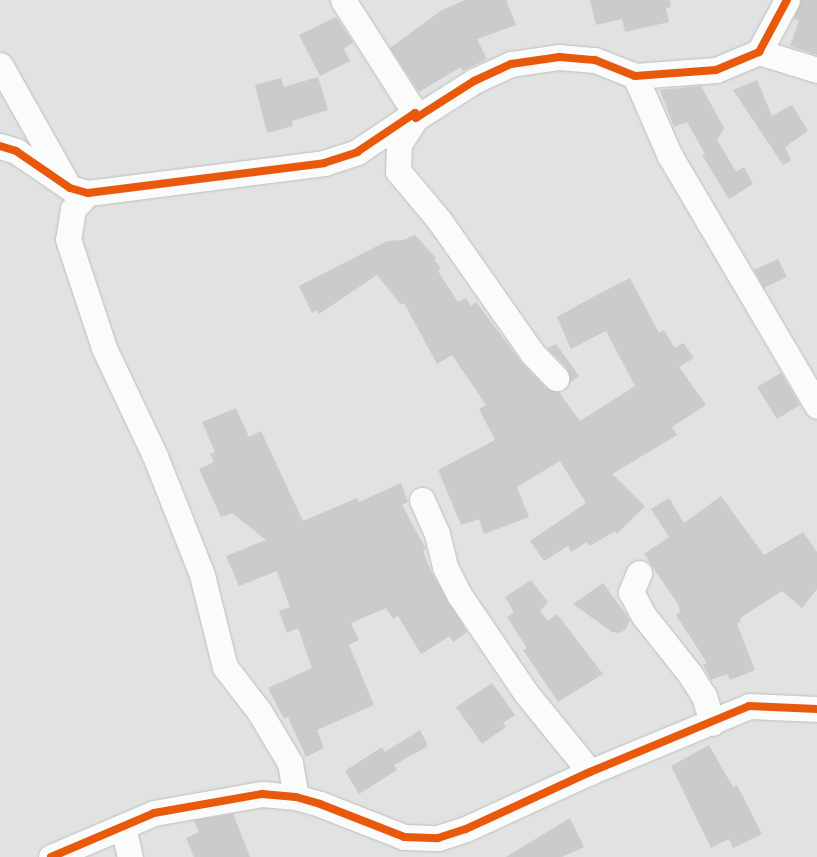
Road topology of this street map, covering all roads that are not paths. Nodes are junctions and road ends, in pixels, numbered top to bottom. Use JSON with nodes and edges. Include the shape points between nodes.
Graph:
{"nodes":[{"id":1,"x":343,"y":0,"type":"edge"},
{"id":2,"x":787,"y":0,"type":"edge"},
{"id":3,"x":759,"y":52,"type":"junction"},
{"id":4,"x":0,"y":65,"type":"edge"},
{"id":5,"x":817,"y":70,"type":"edge"},
{"id":6,"x":635,"y":76,"type":"junction"},
{"id":7,"x":416,"y":115,"type":"junction"},
{"id":8,"x":0,"y":146,"type":"edge"},
{"id":9,"x":79,"y":191,"type":"junction"},
{"id":10,"x":556,"y":378,"type":"dead end"},
{"id":11,"x":817,"y":406,"type":"edge"},
{"id":12,"x":422,"y":500,"type":"dead end"},
{"id":13,"x":639,"y":573,"type":"dead end"},
{"id":14,"x":817,"y":709,"type":"edge"},
{"id":15,"x":712,"y":723,"type":"junction"},
{"id":16,"x":590,"y":772,"type":"junction"},
{"id":17,"x":296,"y":797,"type":"junction"},
{"id":18,"x":123,"y":826,"type":"junction"},
{"id":19,"x":51,"y":857,"type":"edge"},
{"id":20,"x":130,"y":857,"type":"edge"}],
"edges":[{"from":1,"to":7,"type":"street"},
{"from":2,"to":3,"type":"street"},
{"from":3,"to":5,"type":"street"},
{"from":3,"to":6,"type":"street","via":[[716,70]]},
{"from":4,"to":9,"type":"street"},
{"from":6,"to":7,"type":"street","via":[[595,60],[559,57],[511,64],[474,81]]},
{"from":6,"to":11,"type":"street","via":[[670,156]]},
{"from":7,"to":9,"type":"street","via":[[357,152],[324,162]]},
{"from":7,"to":10,"type":"street","via":[[399,144],[398,171],[439,220],[532,353]]},
{"from":8,"to":9,"type":"street","via":[[16,151]]},
{"from":9,"to":17,"type":"street","via":[[68,239],[104,348],[154,456],[202,575],[226,667],[290,763]]},
{"from":12,"to":16,"type":"street","via":[[437,534],[445,567],[460,596],[526,693]]},
{"from":13,"to":15,"type":"street","via":[[631,592],[644,616],[704,696]]},
{"from":14,"to":15,"type":"street","via":[[749,706]]},
{"from":15,"to":16,"type":"street"},
{"from":16,"to":17,"type":"street","via":[[466,829],[438,838],[404,837]]},
{"from":17,"to":18,"type":"street","via":[[262,794],[154,814]]},
{"from":18,"to":19,"type":"street"},
{"from":18,"to":20,"type":"street"}]}
